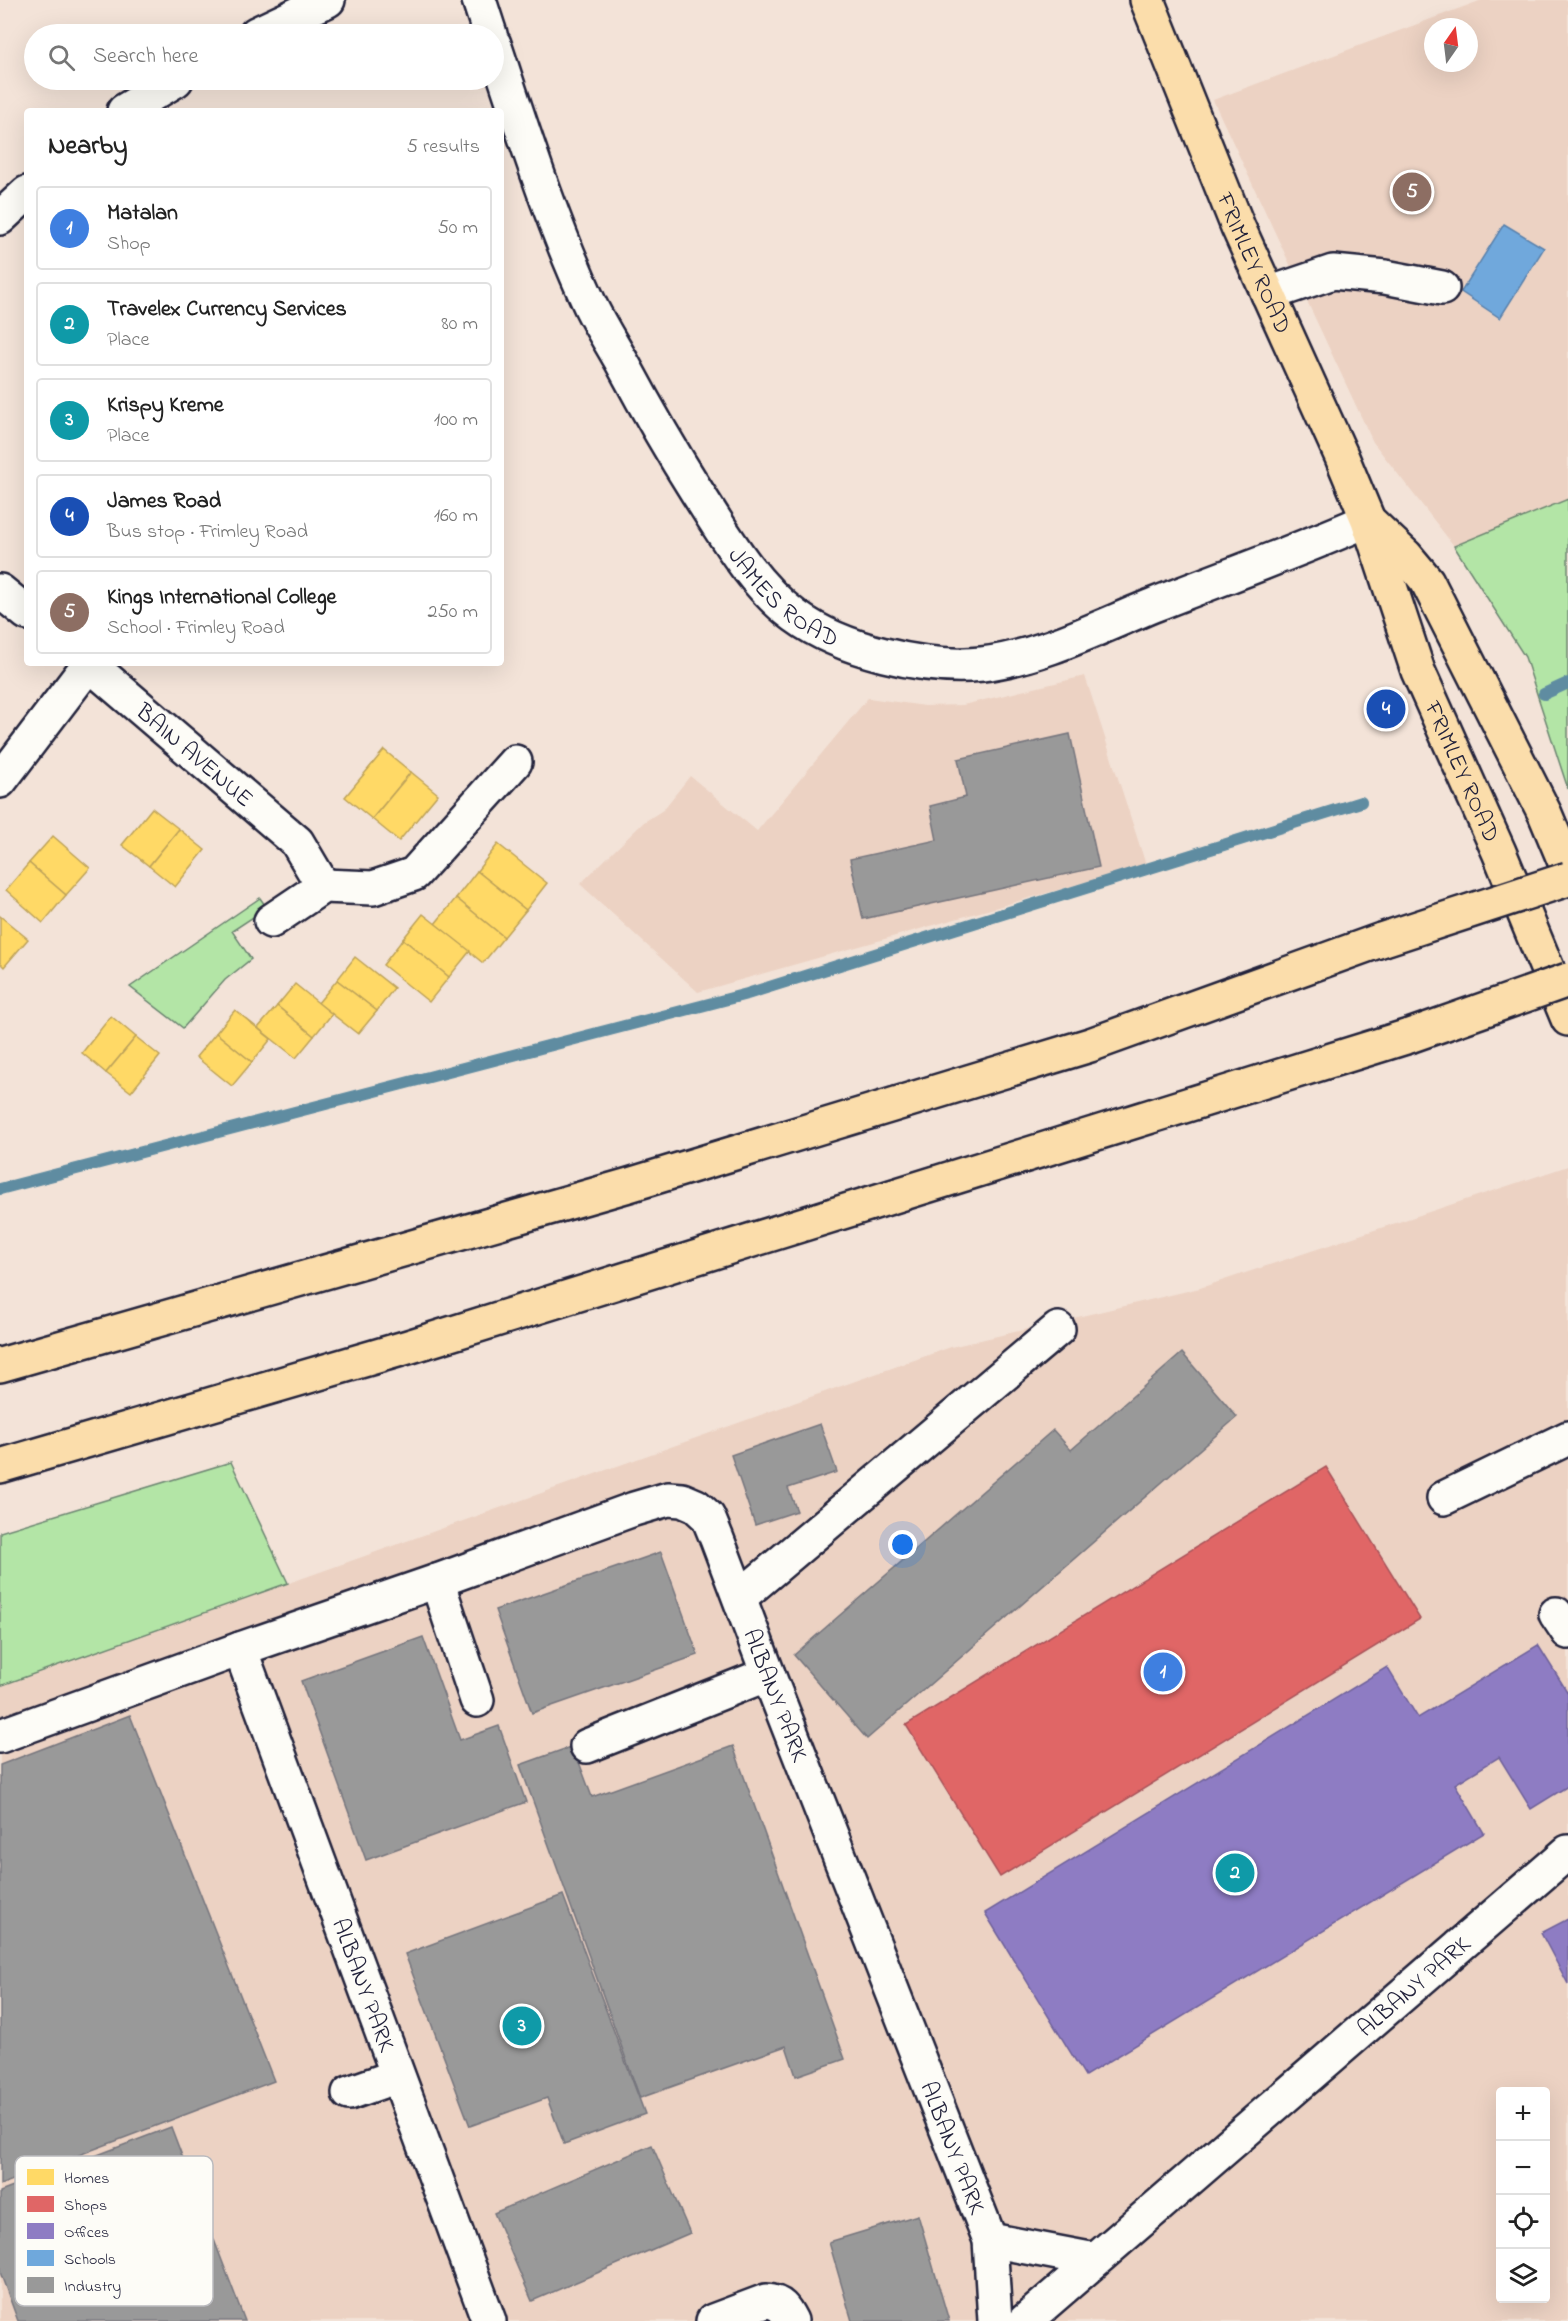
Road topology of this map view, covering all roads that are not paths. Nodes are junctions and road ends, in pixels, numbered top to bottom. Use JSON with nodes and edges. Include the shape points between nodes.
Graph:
{"nodes":[{"id":1,"x":328,"y":0,"type":"edge"},
{"id":2,"x":479,"y":0,"type":"edge"},
{"id":3,"x":1147,"y":0,"type":"edge"},
{"id":4,"x":277,"y":24,"type":"edge"},
{"id":5,"x":487,"y":24,"type":"edge"},
{"id":6,"x":504,"y":73,"type":"edge"},
{"id":7,"x":159,"y":90,"type":"edge"},
{"id":8,"x":129,"y":108,"type":"edge"},
{"id":9,"x":24,"y":196,"type":"edge"},
{"id":10,"x":0,"y":218,"type":"edge"},
{"id":11,"x":1442,"y":288,"type":"dead end"},
{"id":12,"x":1268,"y":294,"type":"junction"},
{"id":13,"x":1368,"y":520,"type":"junction"},
{"id":14,"x":0,"y":591,"type":"edge"},
{"id":15,"x":24,"y":611,"type":"edge"},
{"id":16,"x":87,"y":666,"type":"edge"},
{"id":17,"x":92,"y":666,"type":"edge"},
{"id":18,"x":515,"y":762,"type":"dead end"},
{"id":19,"x":0,"y":781,"type":"edge"},
{"id":20,"x":1568,"y":869,"type":"edge"},
{"id":21,"x":1568,"y":879,"type":"edge"},
{"id":22,"x":323,"y":886,"type":"junction"},
{"id":23,"x":271,"y":921,"type":"dead end"},
{"id":24,"x":1568,"y":980,"type":"edge"},
{"id":25,"x":1568,"y":1019,"type":"edge"},
{"id":26,"x":1058,"y":1329,"type":"dead end"},
{"id":27,"x":0,"y":1365,"type":"edge"},
{"id":28,"x":1568,"y":1438,"type":"edge"},
{"id":29,"x":0,"y":1466,"type":"edge"},
{"id":30,"x":1444,"y":1498,"type":"dead end"},
{"id":31,"x":436,"y":1581,"type":"junction"},
{"id":32,"x":740,"y":1597,"type":"junction"},
{"id":33,"x":240,"y":1649,"type":"junction"},
{"id":34,"x":768,"y":1674,"type":"junction"},
{"id":35,"x":477,"y":1700,"type":"dead end"},
{"id":36,"x":0,"y":1736,"type":"edge"},
{"id":37,"x":586,"y":1746,"type":"dead end"},
{"id":38,"x":1568,"y":1852,"type":"edge"},
{"id":39,"x":397,"y":2076,"type":"junction"},
{"id":40,"x":349,"y":2093,"type":"dead end"},
{"id":41,"x":990,"y":2240,"type":"junction"},
{"id":42,"x":1095,"y":2260,"type":"junction"},
{"id":43,"x":489,"y":2321,"type":"edge"},
{"id":44,"x":713,"y":2321,"type":"edge"},
{"id":45,"x":791,"y":2321,"type":"edge"},
{"id":46,"x":995,"y":2321,"type":"edge"},
{"id":47,"x":1025,"y":2321,"type":"edge"}],
"edges":[{"from":1,"to":4,"type":"street"},
{"from":2,"to":5,"type":"street"},
{"from":3,"to":12,"type":"main road","name":"FRIMLEY ROAD"},
{"from":6,"to":13,"type":"street","name":"JAMES ROAD","via":[[572,263],[591,307],[635,386],[718,525],[758,580],[794,615],[826,635],[865,650],[936,663],[1000,661],[1068,639]]},
{"from":7,"to":8,"type":"street"},
{"from":9,"to":10,"type":"street"},
{"from":11,"to":12,"type":"street","via":[[1333,272]]},
{"from":12,"to":13,"type":"main road","name":"FRIMLEY ROAD"},
{"from":13,"to":20,"type":"main road","name":"FRIMLEY ROAD","via":[[1427,581],[1545,814]]},
{"from":13,"to":25,"type":"main road","name":"FRIMLEY ROAD","via":[[1418,671]]},
{"from":14,"to":15,"type":"street"},
{"from":16,"to":19,"type":"street"},
{"from":17,"to":22,"type":"street","name":"BAIN AVENUE","via":[[297,842]]},
{"from":18,"to":22,"type":"street","via":[[414,874],[373,888]]},
{"from":21,"to":27,"type":"main road","bridge":true,"via":[[1381,940],[1079,1048],[629,1185]]},
{"from":22,"to":23,"type":"street"},
{"from":24,"to":29,"type":"main road","bridge":true,"via":[[1409,1036],[419,1343]]},
{"from":26,"to":32,"type":"street"},
{"from":28,"to":30,"type":"street"},
{"from":31,"to":32,"type":"street","name":"ALBANY PARK","via":[[634,1509],[675,1498],[690,1502],[708,1517]]},
{"from":31,"to":33,"type":"street","name":"ALBANY PARK"},
{"from":31,"to":35,"type":"street"},
{"from":32,"to":34,"type":"street","name":"ALBANY PARK"},
{"from":33,"to":36,"type":"street","name":"ALBANY PARK"},
{"from":33,"to":39,"type":"street","name":"ALBANY PARK"},
{"from":34,"to":37,"type":"street"},
{"from":34,"to":41,"type":"street","name":"ALBANY PARK"},
{"from":38,"to":42,"type":"street","name":"ALBANY PARK"},
{"from":39,"to":40,"type":"street"},
{"from":39,"to":43,"type":"street","name":"ALBANY PARK"},
{"from":41,"to":42,"type":"street","name":"ALBANY PARK"},
{"from":41,"to":46,"type":"street"},
{"from":42,"to":47,"type":"street","name":"ALBANY PARK"},
{"from":44,"to":45,"type":"street","via":[[766,2301],[784,2308]]}]}
